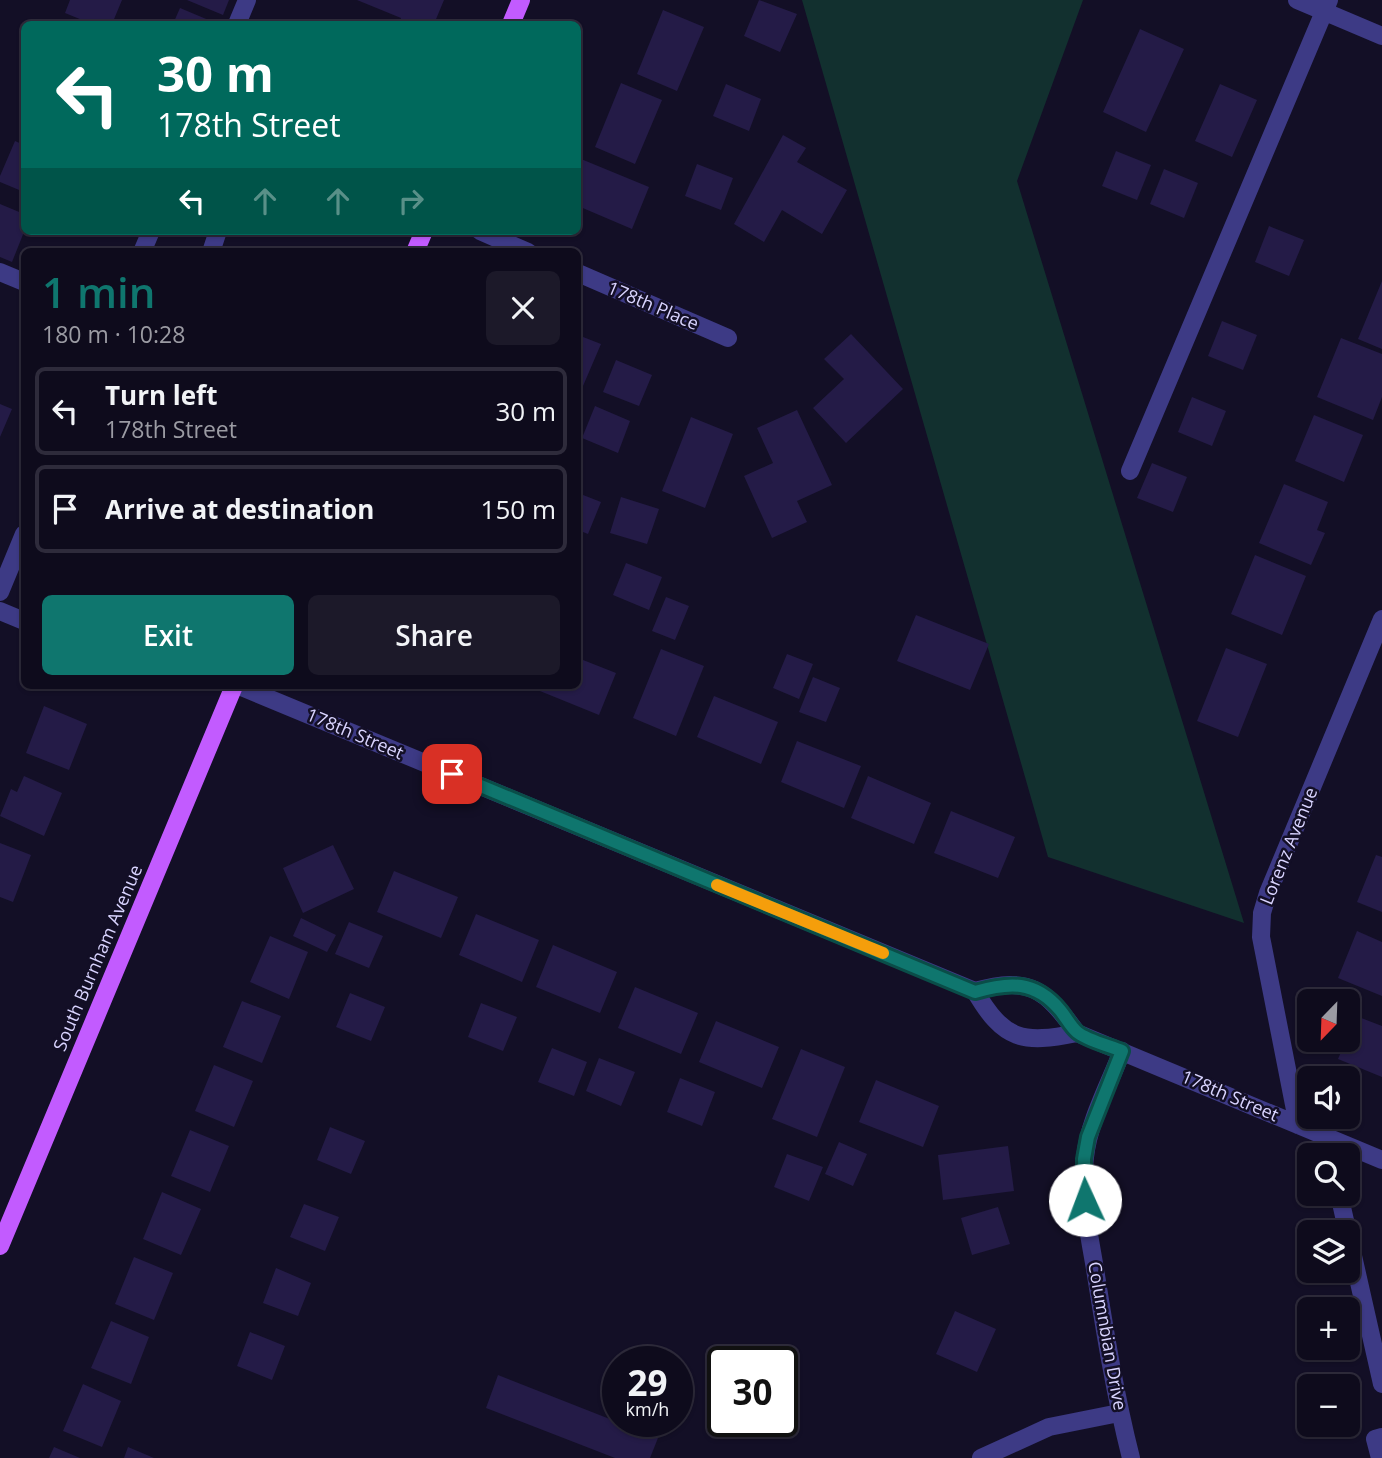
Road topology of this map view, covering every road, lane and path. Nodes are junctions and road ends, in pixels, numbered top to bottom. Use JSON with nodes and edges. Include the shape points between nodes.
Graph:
{"nodes":[{"id":1,"x":247,"y":0,"type":"edge"},
{"id":2,"x":521,"y":0,"type":"edge"},
{"id":3,"x":1297,"y":0,"type":"edge"},
{"id":4,"x":1327,"y":6,"type":"edge"},
{"id":5,"x":238,"y":21,"type":"edge"},
{"id":6,"x":512,"y":21,"type":"edge"},
{"id":7,"x":1382,"y":36,"type":"edge"},
{"id":8,"x":489,"y":235,"type":"edge"},
{"id":9,"x":519,"y":248,"type":"edge"},
{"id":10,"x":0,"y":272,"type":"edge"},
{"id":11,"x":581,"y":274,"type":"edge"},
{"id":12,"x":21,"y":281,"type":"edge"},
{"id":13,"x":728,"y":338,"type":"dead end"},
{"id":14,"x":1130,"y":471,"type":"dead end"},
{"id":15,"x":21,"y":541,"type":"edge"},
{"id":16,"x":13,"y":560,"type":"edge"},
{"id":17,"x":0,"y":592,"type":"edge"},
{"id":18,"x":0,"y":611,"type":"edge"},
{"id":19,"x":21,"y":620,"type":"edge"},
{"id":20,"x":1382,"y":620,"type":"edge"},
{"id":21,"x":235,"y":689,"type":"edge"},
{"id":22,"x":243,"y":689,"type":"edge"},
{"id":23,"x":975,"y":992,"type":"junction"},
{"id":24,"x":1077,"y":1033,"type":"junction"},
{"id":25,"x":1122,"y":1051,"type":"junction"},
{"id":26,"x":1297,"y":1120,"type":"edge"},
{"id":27,"x":1297,"y":1125,"type":"edge"},
{"id":28,"x":1304,"y":1129,"type":"edge"},
{"id":29,"x":1325,"y":1143,"type":"edge"},
{"id":30,"x":1360,"y":1154,"type":"edge"},
{"id":31,"x":1382,"y":1160,"type":"edge"},
{"id":32,"x":1342,"y":1206,"type":"edge"},
{"id":33,"x":0,"y":1246,"type":"edge"},
{"id":34,"x":1382,"y":1384,"type":"edge"},
{"id":35,"x":1119,"y":1413,"type":"junction"},
{"id":36,"x":1382,"y":1437,"type":"edge"},
{"id":37,"x":981,"y":1458,"type":"edge"},
{"id":38,"x":1131,"y":1458,"type":"edge"},
{"id":39,"x":1380,"y":1458,"type":"edge"}],
"edges":[{"from":1,"to":5,"type":"street"},
{"from":2,"to":6,"type":"main road"},
{"from":3,"to":4,"type":"street"},
{"from":4,"to":7,"type":"street"},
{"from":4,"to":14,"type":"street"},
{"from":8,"to":9,"type":"street"},
{"from":10,"to":12,"type":"street"},
{"from":11,"to":13,"type":"street","name":"178th Place"},
{"from":15,"to":16,"type":"street"},
{"from":16,"to":17,"type":"street"},
{"from":18,"to":19,"type":"street"},
{"from":20,"to":26,"type":"street","name":"Lorenz Avenue","via":[[1262,914],[1261,937]]},
{"from":21,"to":33,"type":"main road","name":"South Burnham Avenue"},
{"from":22,"to":23,"type":"street","name":"178th Street"},
{"from":23,"to":24,"type":"street","name":"178th Street","via":[[1010,984],[1032,989],[1051,1000]]},
{"from":23,"to":24,"type":"street","via":[[992,1018],[1015,1035],[1040,1039]]},
{"from":24,"to":25,"type":"street","name":"178th Street"},
{"from":25,"to":27,"type":"street","name":"178th Street"},
{"from":25,"to":35,"type":"street","name":"Columnbian Drive","via":[[1088,1137],[1084,1171],[1087,1217]]},
{"from":28,"to":29,"type":"street","name":"178th Street"},
{"from":30,"to":31,"type":"street","name":"178th Street"},
{"from":32,"to":34,"type":"street"},
{"from":35,"to":37,"type":"street","via":[[1049,1427]]},
{"from":35,"to":38,"type":"street","name":"Columnbian Drive"},
{"from":36,"to":39,"type":"street","via":[[1375,1439]]}]}
